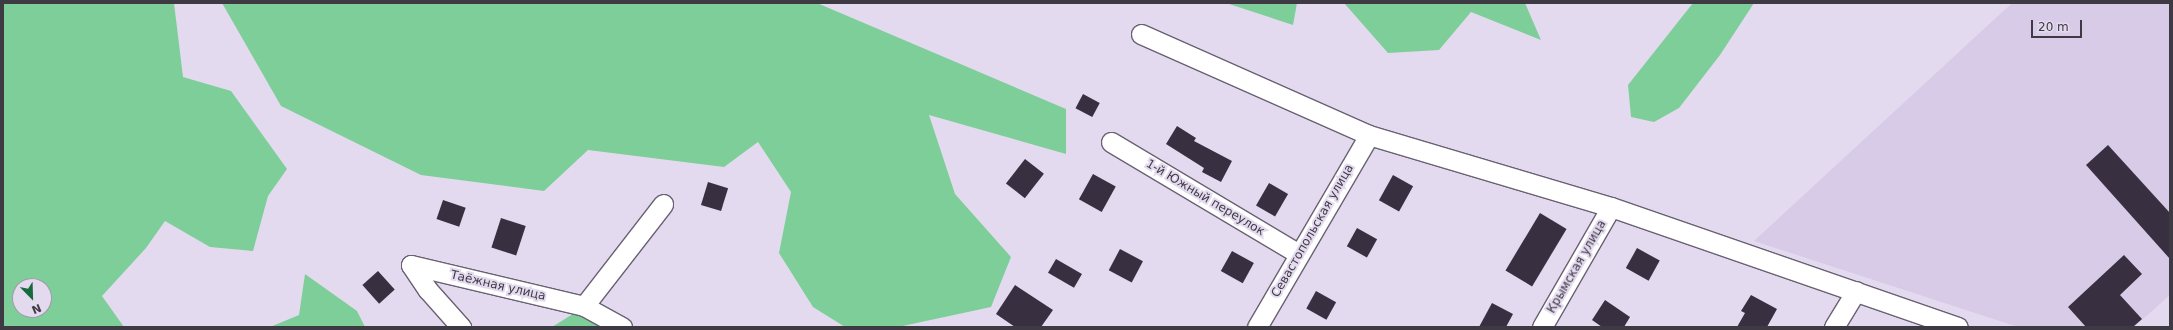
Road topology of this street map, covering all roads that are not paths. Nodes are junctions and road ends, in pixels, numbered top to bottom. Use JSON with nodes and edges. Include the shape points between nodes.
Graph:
{"nodes":[{"id":1,"x":1141,"y":34,"type":"dead end"},
{"id":2,"x":1369,"y":135,"type":"junction"},
{"id":3,"x":1111,"y":142,"type":"dead end"},
{"id":4,"x":663,"y":204,"type":"dead end"},
{"id":5,"x":1611,"y":207,"type":"junction"},
{"id":6,"x":1299,"y":254,"type":"junction"},
{"id":7,"x":1856,"y":291,"type":"junction"},
{"id":8,"x":584,"y":306,"type":"junction"},
{"id":9,"x":462,"y":327,"type":"edge"},
{"id":10,"x":622,"y":327,"type":"edge"},
{"id":11,"x":1257,"y":327,"type":"edge"},
{"id":12,"x":1542,"y":327,"type":"edge"},
{"id":13,"x":1834,"y":327,"type":"edge"},
{"id":14,"x":1958,"y":327,"type":"edge"}],
"edges":[{"from":1,"to":2,"type":"street"},
{"from":2,"to":5,"type":"street"},
{"from":2,"to":6,"type":"street","name":"Севастопольская улица"},
{"from":3,"to":6,"type":"street","name":"1-й Южный переулок"},
{"from":4,"to":8,"type":"street"},
{"from":5,"to":7,"type":"street"},
{"from":5,"to":12,"type":"street","name":"Крымская улица"},
{"from":6,"to":11,"type":"street","name":"Севастопольская улица"},
{"from":7,"to":13,"type":"street"},
{"from":7,"to":14,"type":"street"},
{"from":8,"to":9,"type":"street","name":"Таёжная улица","via":[[411,265],[428,290]]},
{"from":8,"to":10,"type":"street","name":"Таёжная улица"}]}
